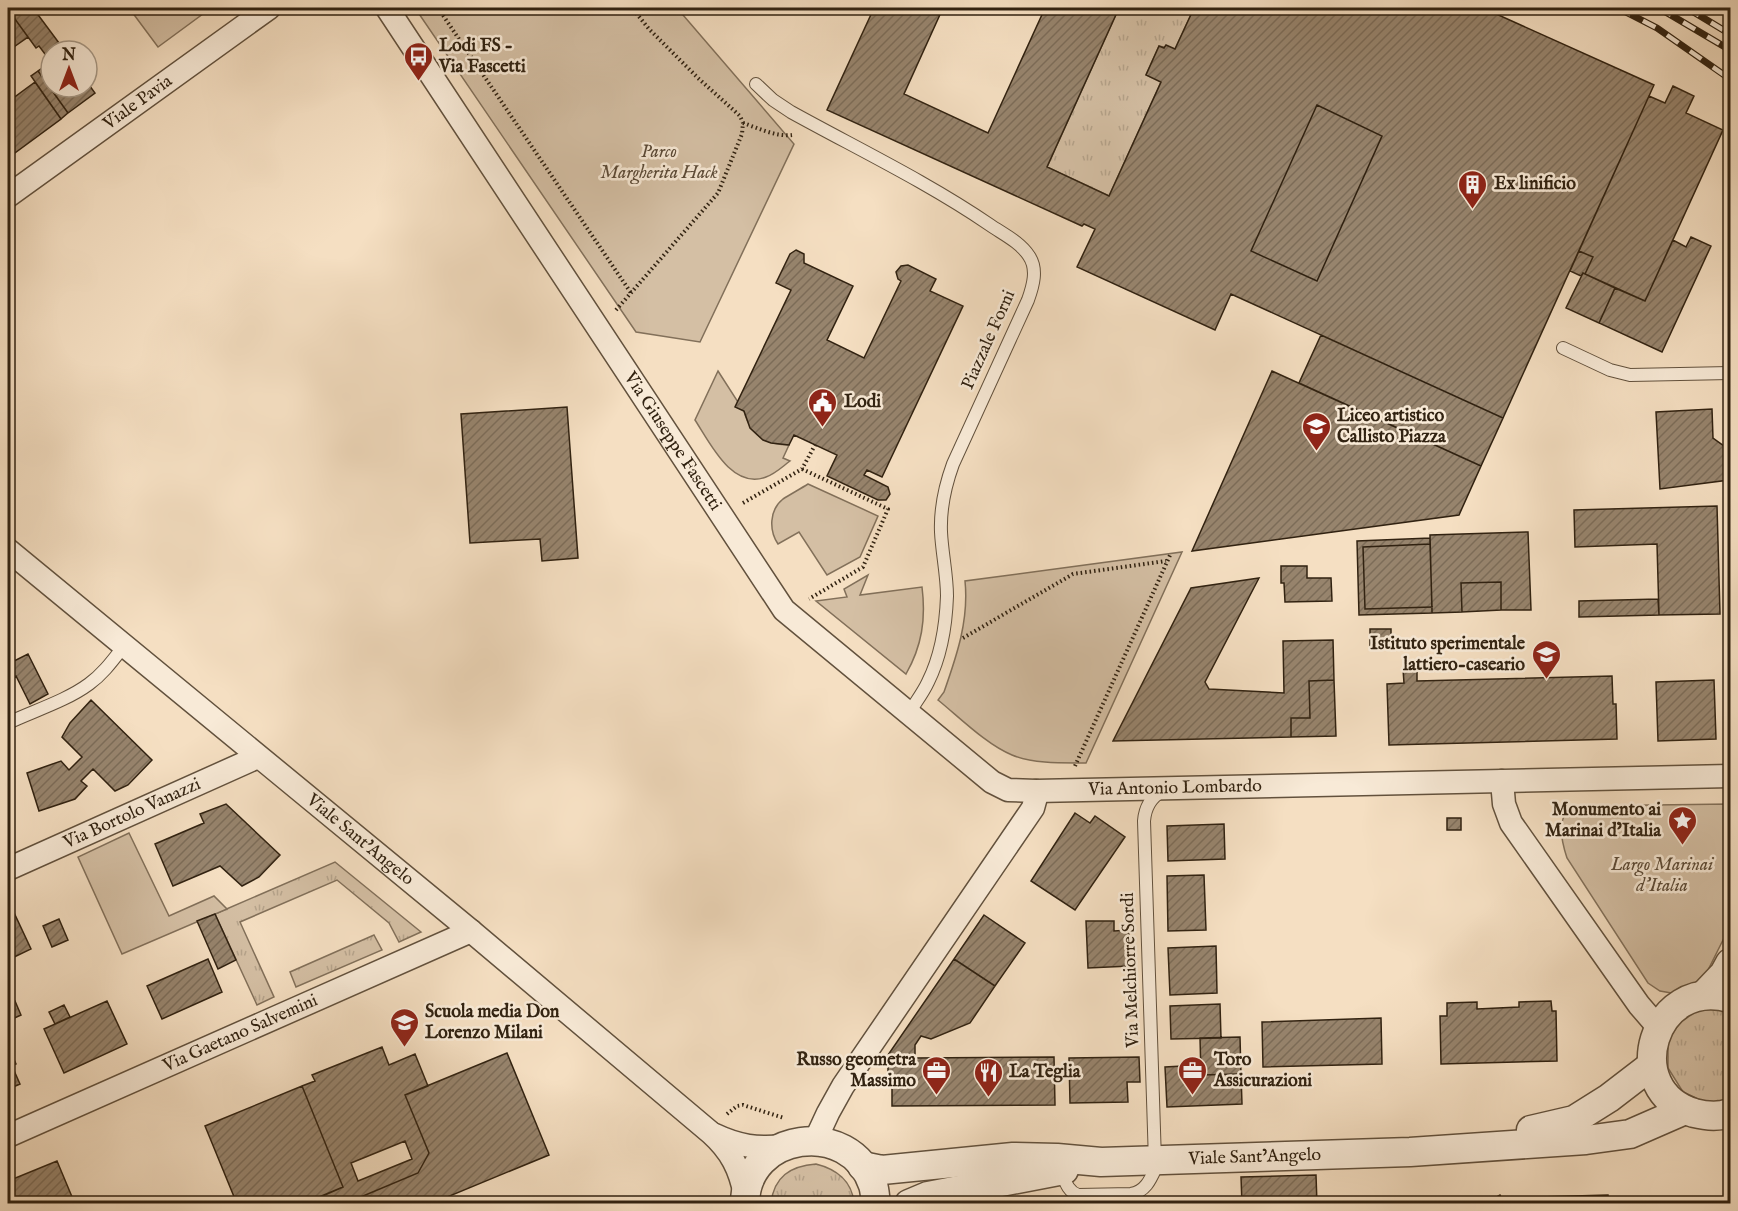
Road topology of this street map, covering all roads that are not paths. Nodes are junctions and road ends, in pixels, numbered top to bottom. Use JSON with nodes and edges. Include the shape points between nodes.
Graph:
{"nodes":[{"id":1,"x":269,"y":8,"type":"edge"},
{"id":2,"x":387,"y":8,"type":"edge"},
{"id":3,"x":756,"y":84,"type":"dead end"},
{"id":4,"x":8,"y":196,"type":"edge"},
{"id":5,"x":1563,"y":348,"type":"dead end"},
{"id":6,"x":1731,"y":373,"type":"edge"},
{"id":7,"x":8,"y":550,"type":"edge"},
{"id":8,"x":124,"y":646,"type":"junction"},
{"id":9,"x":909,"y":713,"type":"junction"},
{"id":10,"x":8,"y":723,"type":"edge"},
{"id":11,"x":258,"y":757,"type":"junction"},
{"id":12,"x":1731,"y":776,"type":"edge"},
{"id":13,"x":1502,"y":781,"type":"junction"},
{"id":14,"x":1167,"y":789,"type":"junction"},
{"id":15,"x":1036,"y":791,"type":"junction"},
{"id":16,"x":8,"y":869,"type":"edge"},
{"id":17,"x":471,"y":931,"type":"junction"},
{"id":18,"x":1731,"y":963,"type":"edge"},
{"id":19,"x":1718,"y":996,"type":"edge"},
{"id":20,"x":1658,"y":1028,"type":"junction"},
{"id":21,"x":1652,"y":1065,"type":"junction"},
{"id":22,"x":1707,"y":1113,"type":"edge"},
{"id":23,"x":1731,"y":1130,"type":"edge"},
{"id":24,"x":711,"y":1133,"type":"junction"},
{"id":25,"x":8,"y":1136,"type":"edge"},
{"id":26,"x":815,"y":1141,"type":"junction"},
{"id":27,"x":783,"y":1146,"type":"junction"},
{"id":28,"x":1410,"y":1152,"type":"junction"},
{"id":29,"x":1157,"y":1161,"type":"junction"},
{"id":30,"x":1101,"y":1162,"type":"junction"},
{"id":31,"x":862,"y":1166,"type":"junction"},
{"id":32,"x":1062,"y":1171,"type":"junction"},
{"id":33,"x":745,"y":1199,"type":"edge"},
{"id":34,"x":876,"y":1203,"type":"edge"},
{"id":35,"x":909,"y":1203,"type":"edge"}],
"edges":[{"from":1,"to":4,"type":"street","name":"Viale Pavia"},
{"from":2,"to":9,"type":"street","name":"Via Giuseppe Fascetti","via":[[784,610]]},
{"from":3,"to":9,"type":"lane","name":"Piazzale Forni","via":[[791,112],[956,201],[1018,244],[1034,267],[1034,284],[1028,300],[944,491],[944,632],[929,681]]},
{"from":5,"to":6,"type":"lane","via":[[1630,375]]},
{"from":7,"to":8,"type":"street","name":"Viale Sant'Angelo"},
{"from":8,"to":10,"type":"lane","via":[[89,684]]},
{"from":8,"to":11,"type":"street","name":"Viale Sant'Angelo"},
{"from":9,"to":15,"type":"street","name":"Via Giuseppe Fascetti","via":[[992,782],[1008,790]]},
{"from":11,"to":16,"type":"street","name":"Via Bortolo Vanazzi"},
{"from":11,"to":17,"type":"street","name":"Viale Sant'Angelo"},
{"from":12,"to":13,"type":"street","name":"Via Antonio Lombardo"},
{"from":13,"to":14,"type":"street","name":"Via Antonio Lombardo"},
{"from":13,"to":20,"type":"street","via":[[1511,823]]},
{"from":14,"to":15,"type":"street","name":"Via Antonio Lombardo"},
{"from":14,"to":29,"type":"lane","name":"Via Melchiorre Sordi","via":[[1154,796],[1144,821]]},
{"from":15,"to":26,"type":"street","via":[[1033,808],[843,1086]]},
{"from":17,"to":24,"type":"street","name":"Viale Sant'Angelo"},
{"from":17,"to":25,"type":"street","name":"Via Gaetano Salvemini"},
{"from":18,"to":19,"type":"street"},
{"from":19,"to":20,"type":"street","via":[[1686,1001],[1670,1012]]},
{"from":20,"to":21,"type":"street","via":[[1652,1046]]},
{"from":21,"to":22,"type":"street","via":[[1658,1083],[1670,1099]]},
{"from":21,"to":28,"type":"street","name":"Viale Sant’Angelo","via":[[1574,1120]]},
{"from":22,"to":23,"type":"street"},
{"from":22,"to":28,"type":"street","name":"Viale Sant’Angelo","via":[[1630,1134],[1586,1140]]},
{"from":24,"to":27,"type":"street","name":"Viale Sant'Angelo","via":[[751,1147]]},
{"from":24,"to":33,"type":"street","name":"Viale Sant'Angelo","via":[[734,1160]]},
{"from":26,"to":27,"type":"street"},
{"from":26,"to":31,"type":"street","via":[[846,1150]]},
{"from":27,"to":33,"type":"street","via":[[765,1157],[752,1174]]},
{"from":28,"to":29,"type":"street","name":"Viale Sant’Angelo"},
{"from":29,"to":30,"type":"street","name":"Viale Sant’Angelo"},
{"from":29,"to":32,"type":"lane","via":[[1143,1189],[1131,1194],[1078,1195],[1068,1188]]},
{"from":30,"to":31,"type":"street","name":"Viale Sant’Angelo","via":[[1013,1157],[882,1170]]},
{"from":30,"to":32,"type":"street","name":"Viale Sant’Angelo"},
{"from":31,"to":34,"type":"street","via":[[873,1185]]},
{"from":32,"to":35,"type":"street","name":"Viale Sant’Angelo"}]}
